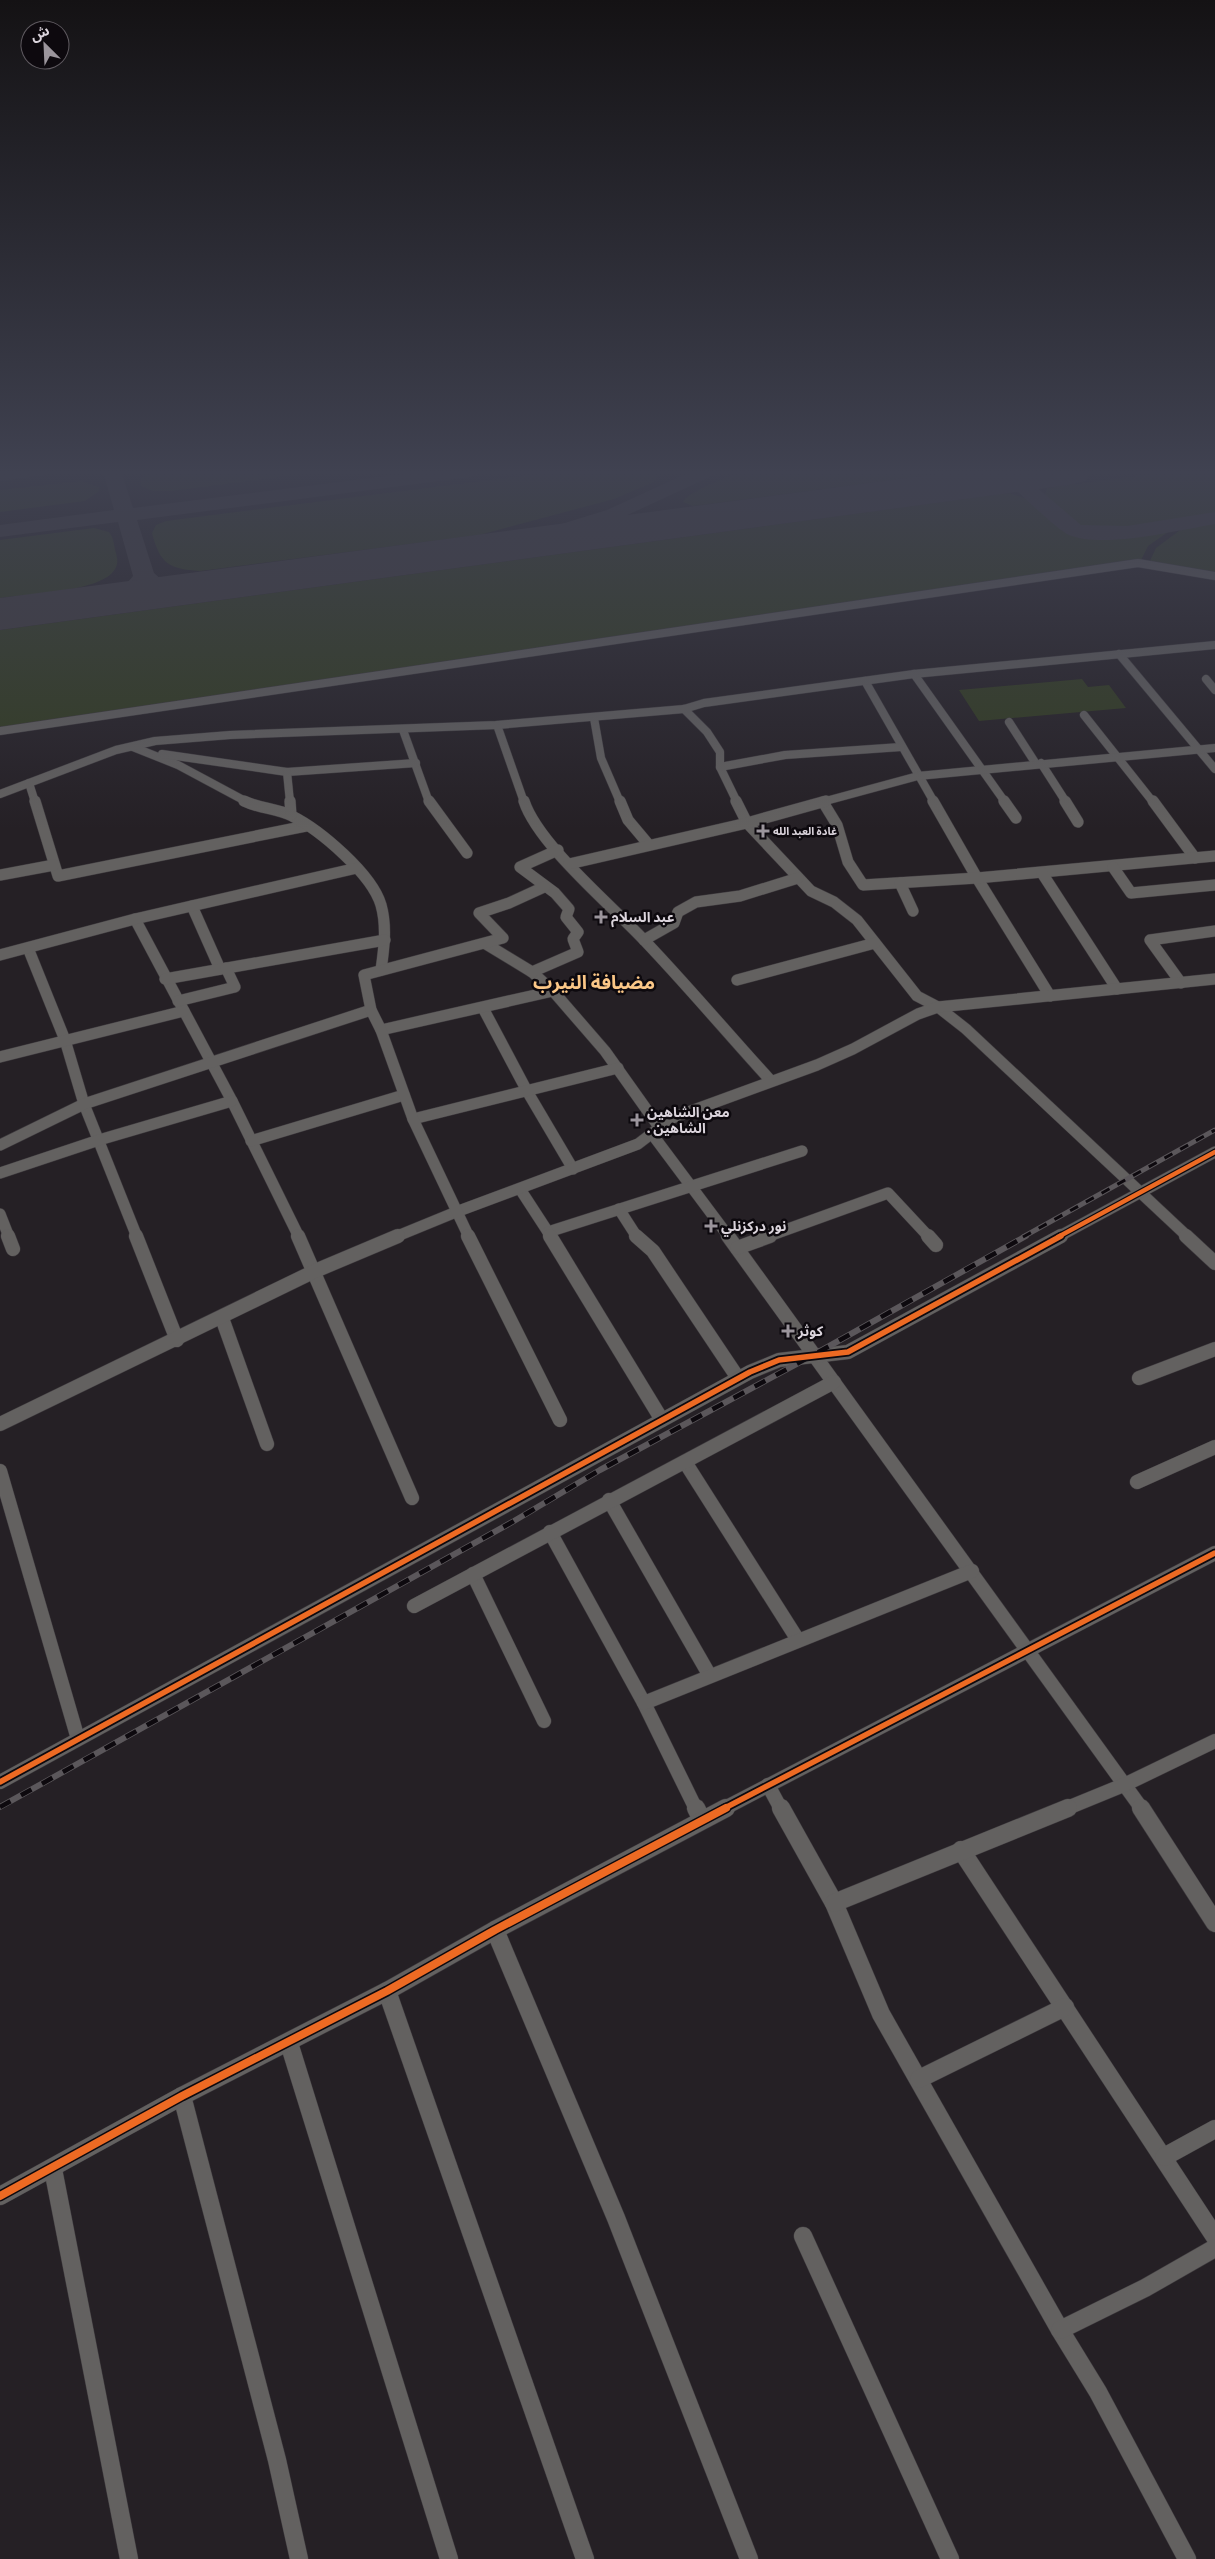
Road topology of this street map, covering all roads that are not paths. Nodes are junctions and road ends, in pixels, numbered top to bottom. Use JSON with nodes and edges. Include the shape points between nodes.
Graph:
{"nodes":[{"id":1,"x":952,"y":590,"type":"edge"},
{"id":2,"x":1215,"y":645,"type":"edge"},
{"id":3,"x":1118,"y":654,"type":"junction"},
{"id":4,"x":914,"y":674,"type":"junction"},
{"id":5,"x":1206,"y":679,"type":"dead end"},
{"id":6,"x":865,"y":681,"type":"junction"},
{"id":7,"x":1215,"y":690,"type":"edge"},
{"id":8,"x":684,"y":709,"type":"junction"},
{"id":9,"x":1084,"y":715,"type":"dead end"},
{"id":10,"x":594,"y":718,"type":"junction"},
{"id":11,"x":1010,"y":722,"type":"dead end"},
{"id":12,"x":497,"y":725,"type":"junction"},
{"id":13,"x":403,"y":730,"type":"junction"},
{"id":14,"x":0,"y":731,"type":"edge"},
{"id":15,"x":129,"y":747,"type":"junction"},
{"id":16,"x":901,"y":747,"type":"junction"},
{"id":17,"x":1215,"y":748,"type":"edge"},
{"id":18,"x":1200,"y":749,"type":"junction"},
{"id":19,"x":155,"y":753,"type":"junction"},
{"id":20,"x":1118,"y":756,"type":"junction"},
{"id":21,"x":416,"y":763,"type":"junction"},
{"id":22,"x":1039,"y":764,"type":"junction"},
{"id":23,"x":720,"y":767,"type":"junction"},
{"id":24,"x":1215,"y":769,"type":"edge"},
{"id":25,"x":983,"y":770,"type":"junction"},
{"id":26,"x":287,"y":772,"type":"junction"},
{"id":27,"x":918,"y":776,"type":"junction"},
{"id":28,"x":29,"y":783,"type":"junction"},
{"id":29,"x":0,"y":794,"type":"edge"},
{"id":30,"x":823,"y":802,"type":"junction"},
{"id":31,"x":291,"y":815,"type":"junction"},
{"id":32,"x":1016,"y":818,"type":"dead end"},
{"id":33,"x":1078,"y":822,"type":"dead end"},
{"id":34,"x":746,"y":824,"type":"junction"},
{"id":35,"x":306,"y":826,"type":"junction"},
{"id":36,"x":649,"y":845,"type":"junction"},
{"id":37,"x":558,"y":850,"type":"junction"},
{"id":38,"x":467,"y":853,"type":"dead end"},
{"id":39,"x":1215,"y":856,"type":"edge"},
{"id":40,"x":1195,"y":858,"type":"junction"},
{"id":41,"x":569,"y":864,"type":"junction"},
{"id":42,"x":54,"y":865,"type":"junction"},
{"id":43,"x":1113,"y":867,"type":"junction"},
{"id":44,"x":358,"y":868,"type":"junction"},
{"id":45,"x":1042,"y":873,"type":"junction"},
{"id":46,"x":0,"y":875,"type":"edge"},
{"id":47,"x":798,"y":878,"type":"junction"},
{"id":48,"x":976,"y":878,"type":"junction"},
{"id":49,"x":900,"y":883,"type":"junction"},
{"id":50,"x":1215,"y":885,"type":"edge"},
{"id":51,"x":544,"y":887,"type":"junction"},
{"id":52,"x":192,"y":906,"type":"junction"},
{"id":53,"x":913,"y":911,"type":"dead end"},
{"id":54,"x":135,"y":919,"type":"junction"},
{"id":55,"x":1215,"y":931,"type":"edge"},
{"id":56,"x":385,"y":940,"type":"junction"},
{"id":57,"x":644,"y":940,"type":"junction"},
{"id":58,"x":875,"y":943,"type":"junction"},
{"id":59,"x":486,"y":944,"type":"junction"},
{"id":60,"x":28,"y":948,"type":"junction"},
{"id":61,"x":0,"y":955,"type":"edge"},
{"id":62,"x":223,"y":968,"type":"junction"},
{"id":63,"x":381,"y":970,"type":"junction"},
{"id":64,"x":532,"y":972,"type":"junction"},
{"id":65,"x":165,"y":979,"type":"junction"},
{"id":66,"x":1215,"y":979,"type":"edge"},
{"id":67,"x":737,"y":980,"type":"dead end"},
{"id":68,"x":1181,"y":983,"type":"junction"},
{"id":69,"x":1117,"y":989,"type":"junction"},
{"id":70,"x":554,"y":991,"type":"junction"},
{"id":71,"x":1050,"y":996,"type":"junction"},
{"id":72,"x":181,"y":1006,"type":"junction"},
{"id":73,"x":938,"y":1007,"type":"junction"},
{"id":74,"x":483,"y":1008,"type":"junction"},
{"id":75,"x":371,"y":1010,"type":"junction"},
{"id":76,"x":381,"y":1030,"type":"junction"},
{"id":77,"x":65,"y":1040,"type":"junction"},
{"id":78,"x":0,"y":1057,"type":"edge"},
{"id":79,"x":210,"y":1063,"type":"junction"},
{"id":80,"x":618,"y":1068,"type":"junction"},
{"id":81,"x":771,"y":1081,"type":"junction"},
{"id":82,"x":526,"y":1091,"type":"junction"},
{"id":83,"x":404,"y":1095,"type":"junction"},
{"id":84,"x":232,"y":1101,"type":"junction"},
{"id":85,"x":84,"y":1104,"type":"junction"},
{"id":86,"x":413,"y":1119,"type":"junction"},
{"id":87,"x":655,"y":1130,"type":"junction"},
{"id":88,"x":99,"y":1140,"type":"junction"},
{"id":89,"x":251,"y":1141,"type":"junction"},
{"id":90,"x":0,"y":1145,"type":"edge"},
{"id":91,"x":802,"y":1151,"type":"dead end"},
{"id":92,"x":1215,"y":1152,"type":"edge"},
{"id":93,"x":572,"y":1170,"type":"junction"},
{"id":94,"x":0,"y":1173,"type":"edge"},
{"id":95,"x":692,"y":1187,"type":"junction"},
{"id":96,"x":520,"y":1189,"type":"junction"},
{"id":97,"x":1139,"y":1192,"type":"junction"},
{"id":98,"x":619,"y":1209,"type":"junction"},
{"id":99,"x":456,"y":1212,"type":"junction"},
{"id":100,"x":0,"y":1214,"type":"edge"},
{"id":101,"x":548,"y":1232,"type":"junction"},
{"id":102,"x":936,"y":1245,"type":"dead end"},
{"id":103,"x":1215,"y":1245,"type":"edge"},
{"id":104,"x":1199,"y":1247,"type":"junction"},
{"id":105,"x":737,"y":1248,"type":"junction"},
{"id":106,"x":13,"y":1249,"type":"dead end"},
{"id":107,"x":1215,"y":1263,"type":"edge"},
{"id":108,"x":315,"y":1271,"type":"junction"},
{"id":109,"x":222,"y":1318,"type":"junction"},
{"id":110,"x":177,"y":1340,"type":"junction"},
{"id":111,"x":1215,"y":1350,"type":"edge"},
{"id":112,"x":815,"y":1354,"type":"junction"},
{"id":113,"x":738,"y":1378,"type":"junction"},
{"id":114,"x":1139,"y":1378,"type":"dead end"},
{"id":115,"x":834,"y":1382,"type":"junction"},
{"id":116,"x":560,"y":1420,"type":"dead end"},
{"id":117,"x":662,"y":1420,"type":"junction"},
{"id":118,"x":0,"y":1424,"type":"edge"},
{"id":119,"x":268,"y":1444,"type":"dead end"},
{"id":120,"x":1215,"y":1448,"type":"edge"},
{"id":121,"x":685,"y":1462,"type":"junction"},
{"id":122,"x":0,"y":1471,"type":"edge"},
{"id":123,"x":1138,"y":1482,"type":"dead end"},
{"id":124,"x":412,"y":1498,"type":"dead end"},
{"id":125,"x":609,"y":1500,"type":"junction"},
{"id":126,"x":550,"y":1532,"type":"junction"},
{"id":127,"x":1215,"y":1552,"type":"edge"},
{"id":128,"x":972,"y":1571,"type":"junction"},
{"id":129,"x":473,"y":1574,"type":"junction"},
{"id":130,"x":414,"y":1606,"type":"dead end"},
{"id":131,"x":798,"y":1640,"type":"junction"},
{"id":132,"x":1028,"y":1649,"type":"junction"},
{"id":133,"x":710,"y":1676,"type":"junction"},
{"id":134,"x":644,"y":1703,"type":"junction"},
{"id":135,"x":544,"y":1721,"type":"dead end"},
{"id":136,"x":78,"y":1739,"type":"junction"},
{"id":137,"x":1215,"y":1741,"type":"edge"},
{"id":138,"x":0,"y":1782,"type":"edge"},
{"id":139,"x":1126,"y":1784,"type":"junction"},
{"id":140,"x":768,"y":1785,"type":"junction"},
{"id":141,"x":702,"y":1820,"type":"junction"},
{"id":142,"x":961,"y":1850,"type":"junction"},
{"id":143,"x":834,"y":1903,"type":"junction"},
{"id":144,"x":1210,"y":1906,"type":"edge"},
{"id":145,"x":1215,"y":1922,"type":"edge"},
{"id":146,"x":495,"y":1930,"type":"junction"},
{"id":147,"x":387,"y":1992,"type":"junction"},
{"id":148,"x":1065,"y":2007,"type":"junction"},
{"id":149,"x":289,"y":2044,"type":"junction"},
{"id":150,"x":919,"y":2079,"type":"junction"},
{"id":151,"x":182,"y":2096,"type":"junction"},
{"id":152,"x":1215,"y":2129,"type":"edge"},
{"id":153,"x":1164,"y":2157,"type":"junction"},
{"id":154,"x":53,"y":2169,"type":"junction"},
{"id":155,"x":0,"y":2196,"type":"edge"},
{"id":156,"x":802,"y":2236,"type":"dead end"},
{"id":157,"x":1215,"y":2237,"type":"edge"},
{"id":158,"x":1215,"y":2248,"type":"edge"},
{"id":159,"x":1060,"y":2330,"type":"junction"},
{"id":160,"x":129,"y":2559,"type":"edge"},
{"id":161,"x":299,"y":2559,"type":"edge"},
{"id":162,"x":449,"y":2559,"type":"edge"},
{"id":163,"x":585,"y":2559,"type":"edge"},
{"id":164,"x":749,"y":2559,"type":"edge"},
{"id":165,"x":950,"y":2559,"type":"edge"},
{"id":166,"x":1187,"y":2559,"type":"edge"}],
"edges":[{"from":1,"to":14,"type":"street"},
{"from":2,"to":3,"type":"street"},
{"from":3,"to":4,"type":"street"},
{"from":3,"to":18,"type":"street"},
{"from":4,"to":6,"type":"street"},
{"from":4,"to":25,"type":"street"},
{"from":5,"to":7,"type":"street"},
{"from":6,"to":8,"type":"street","via":[[704,703]]},
{"from":6,"to":16,"type":"street"},
{"from":8,"to":10,"type":"street"},
{"from":8,"to":23,"type":"street","via":[[707,732],[720,752]]},
{"from":9,"to":20,"type":"street"},
{"from":10,"to":12,"type":"street"},
{"from":10,"to":36,"type":"street","via":[[601,758],[608,776],[628,820]]},
{"from":11,"to":22,"type":"street"},
{"from":12,"to":13,"type":"street"},
{"from":12,"to":37,"type":"street","via":[[530,817]]},
{"from":13,"to":15,"type":"street","via":[[230,735],[174,739]]},
{"from":13,"to":21,"type":"street"},
{"from":15,"to":19,"type":"street"},
{"from":15,"to":28,"type":"street"},
{"from":16,"to":23,"type":"street","via":[[785,755]]},
{"from":16,"to":27,"type":"street"},
{"from":17,"to":18,"type":"street"},
{"from":18,"to":20,"type":"street"},
{"from":18,"to":24,"type":"street"},
{"from":19,"to":26,"type":"street"},
{"from":19,"to":31,"type":"street","via":[[249,804]]},
{"from":20,"to":22,"type":"street"},
{"from":20,"to":40,"type":"street"},
{"from":21,"to":26,"type":"street"},
{"from":21,"to":38,"type":"street","via":[[430,805]]},
{"from":22,"to":25,"type":"street"},
{"from":22,"to":33,"type":"street"},
{"from":23,"to":34,"type":"street"},
{"from":25,"to":27,"type":"street"},
{"from":25,"to":32,"type":"street"},
{"from":26,"to":31,"type":"street"},
{"from":27,"to":30,"type":"street"},
{"from":27,"to":48,"type":"street"},
{"from":28,"to":29,"type":"street"},
{"from":28,"to":42,"type":"street"},
{"from":30,"to":34,"type":"street"},
{"from":30,"to":49,"type":"street","via":[[837,825],[848,862],[862,885]]},
{"from":31,"to":35,"type":"street"},
{"from":34,"to":36,"type":"street"},
{"from":34,"to":47,"type":"street"},
{"from":35,"to":42,"type":"street","via":[[58,876]]},
{"from":35,"to":44,"type":"street"},
{"from":36,"to":41,"type":"street"},
{"from":37,"to":41,"type":"street"},
{"from":37,"to":51,"type":"street","via":[[520,867]]},
{"from":39,"to":40,"type":"street"},
{"from":40,"to":43,"type":"street"},
{"from":41,"to":57,"type":"street"},
{"from":42,"to":46,"type":"street"},
{"from":43,"to":45,"type":"street"},
{"from":43,"to":50,"type":"street","via":[[1130,893]]},
{"from":44,"to":52,"type":"street"},
{"from":44,"to":56,"type":"street","via":[[380,902]]},
{"from":45,"to":48,"type":"street"},
{"from":45,"to":69,"type":"street"},
{"from":47,"to":57,"type":"street","via":[[740,896],[696,902],[678,912],[674,923]]},
{"from":47,"to":58,"type":"street","via":[[811,891],[857,920]]},
{"from":48,"to":49,"type":"street"},
{"from":48,"to":71,"type":"street"},
{"from":49,"to":53,"type":"street"},
{"from":51,"to":59,"type":"street","via":[[479,912],[503,938]]},
{"from":51,"to":64,"type":"street","via":[[555,893],[569,909],[566,917],[578,932],[573,939],[578,952]]},
{"from":52,"to":54,"type":"street"},
{"from":52,"to":62,"type":"street"},
{"from":54,"to":60,"type":"street"},
{"from":54,"to":65,"type":"street"},
{"from":55,"to":68,"type":"street","via":[[1150,940]]},
{"from":56,"to":62,"type":"street"},
{"from":56,"to":63,"type":"street"},
{"from":57,"to":81,"type":"street"},
{"from":58,"to":67,"type":"street"},
{"from":58,"to":73,"type":"street","via":[[917,996]]},
{"from":59,"to":63,"type":"street"},
{"from":59,"to":64,"type":"street"},
{"from":60,"to":61,"type":"street"},
{"from":60,"to":77,"type":"street"},
{"from":62,"to":65,"type":"street"},
{"from":62,"to":72,"type":"street","via":[[235,987]]},
{"from":63,"to":75,"type":"street","via":[[364,975]]},
{"from":64,"to":70,"type":"street"},
{"from":65,"to":72,"type":"street"},
{"from":66,"to":68,"type":"street"},
{"from":68,"to":69,"type":"street"},
{"from":69,"to":71,"type":"street"},
{"from":70,"to":74,"type":"street"},
{"from":70,"to":80,"type":"street"},
{"from":71,"to":73,"type":"street"},
{"from":72,"to":77,"type":"street"},
{"from":72,"to":79,"type":"street"},
{"from":73,"to":81,"type":"street","via":[[918,1014],[853,1049]]},
{"from":73,"to":97,"type":"street","via":[[966,1029]]},
{"from":74,"to":76,"type":"street"},
{"from":74,"to":82,"type":"street"},
{"from":75,"to":76,"type":"street"},
{"from":75,"to":79,"type":"street"},
{"from":76,"to":83,"type":"street"},
{"from":77,"to":78,"type":"street"},
{"from":77,"to":85,"type":"street"},
{"from":79,"to":84,"type":"street"},
{"from":79,"to":85,"type":"street"},
{"from":80,"to":82,"type":"street"},
{"from":80,"to":87,"type":"street"},
{"from":81,"to":87,"type":"street","via":[[672,1118]]},
{"from":82,"to":86,"type":"street"},
{"from":82,"to":93,"type":"street"},
{"from":83,"to":86,"type":"street"},
{"from":83,"to":89,"type":"street"},
{"from":84,"to":88,"type":"street"},
{"from":84,"to":89,"type":"street"},
{"from":85,"to":88,"type":"street"},
{"from":85,"to":90,"type":"street"},
{"from":86,"to":99,"type":"street"},
{"from":87,"to":93,"type":"street","via":[[638,1144]]},
{"from":87,"to":95,"type":"street"},
{"from":88,"to":94,"type":"street"},
{"from":88,"to":110,"type":"street"},
{"from":89,"to":108,"type":"street"},
{"from":91,"to":95,"type":"street"},
{"from":92,"to":97,"type":"street"},
{"from":93,"to":96,"type":"street"},
{"from":95,"to":98,"type":"street"},
{"from":95,"to":105,"type":"street"},
{"from":96,"to":99,"type":"street"},
{"from":96,"to":101,"type":"street"},
{"from":97,"to":104,"type":"street"},
{"from":97,"to":112,"type":"street","via":[[848,1352]]},
{"from":98,"to":101,"type":"street"},
{"from":98,"to":113,"type":"street","via":[[638,1239],[653,1250]]},
{"from":99,"to":108,"type":"street"},
{"from":99,"to":116,"type":"street"},
{"from":100,"to":106,"type":"street"},
{"from":101,"to":117,"type":"street"},
{"from":102,"to":105,"type":"street","via":[[888,1193]]},
{"from":103,"to":104,"type":"street"},
{"from":104,"to":107,"type":"street"},
{"from":105,"to":112,"type":"street"},
{"from":108,"to":109,"type":"street"},
{"from":108,"to":124,"type":"street"},
{"from":109,"to":110,"type":"street"},
{"from":109,"to":119,"type":"street"},
{"from":110,"to":118,"type":"street"},
{"from":111,"to":114,"type":"street"},
{"from":112,"to":113,"type":"street","via":[[779,1360]]},
{"from":112,"to":115,"type":"street"},
{"from":113,"to":117,"type":"street"},
{"from":115,"to":121,"type":"street"},
{"from":115,"to":128,"type":"street"},
{"from":117,"to":136,"type":"street"},
{"from":120,"to":123,"type":"street"},
{"from":121,"to":125,"type":"street"},
{"from":121,"to":131,"type":"street"},
{"from":122,"to":136,"type":"street"},
{"from":125,"to":126,"type":"street"},
{"from":125,"to":133,"type":"street"},
{"from":126,"to":129,"type":"street"},
{"from":126,"to":134,"type":"street"},
{"from":127,"to":132,"type":"street"},
{"from":128,"to":131,"type":"street"},
{"from":128,"to":132,"type":"street"},
{"from":129,"to":130,"type":"street"},
{"from":129,"to":135,"type":"street"},
{"from":131,"to":133,"type":"street"},
{"from":132,"to":139,"type":"street"},
{"from":132,"to":140,"type":"street"},
{"from":133,"to":134,"type":"street"},
{"from":134,"to":141,"type":"street"},
{"from":136,"to":138,"type":"street"},
{"from":137,"to":139,"type":"street"},
{"from":139,"to":142,"type":"street"},
{"from":139,"to":144,"type":"street"},
{"from":140,"to":141,"type":"street"},
{"from":140,"to":143,"type":"street"},
{"from":141,"to":146,"type":"street"},
{"from":142,"to":143,"type":"street"},
{"from":142,"to":148,"type":"street"},
{"from":143,"to":150,"type":"street","via":[[881,2014]]},
{"from":144,"to":145,"type":"street"},
{"from":146,"to":147,"type":"street"},
{"from":146,"to":164,"type":"street","via":[[616,2218]]},
{"from":147,"to":149,"type":"street"},
{"from":147,"to":163,"type":"street"},
{"from":148,"to":150,"type":"street"},
{"from":148,"to":153,"type":"street"},
{"from":149,"to":151,"type":"street","via":[[262,2054]]},
{"from":149,"to":162,"type":"street"},
{"from":150,"to":159,"type":"street"},
{"from":151,"to":154,"type":"street"},
{"from":151,"to":161,"type":"street"},
{"from":152,"to":153,"type":"street"},
{"from":153,"to":157,"type":"street"},
{"from":154,"to":155,"type":"street"},
{"from":154,"to":160,"type":"street"},
{"from":156,"to":165,"type":"street"},
{"from":158,"to":159,"type":"street"},
{"from":159,"to":166,"type":"street","via":[[1115,2423]]}]}
